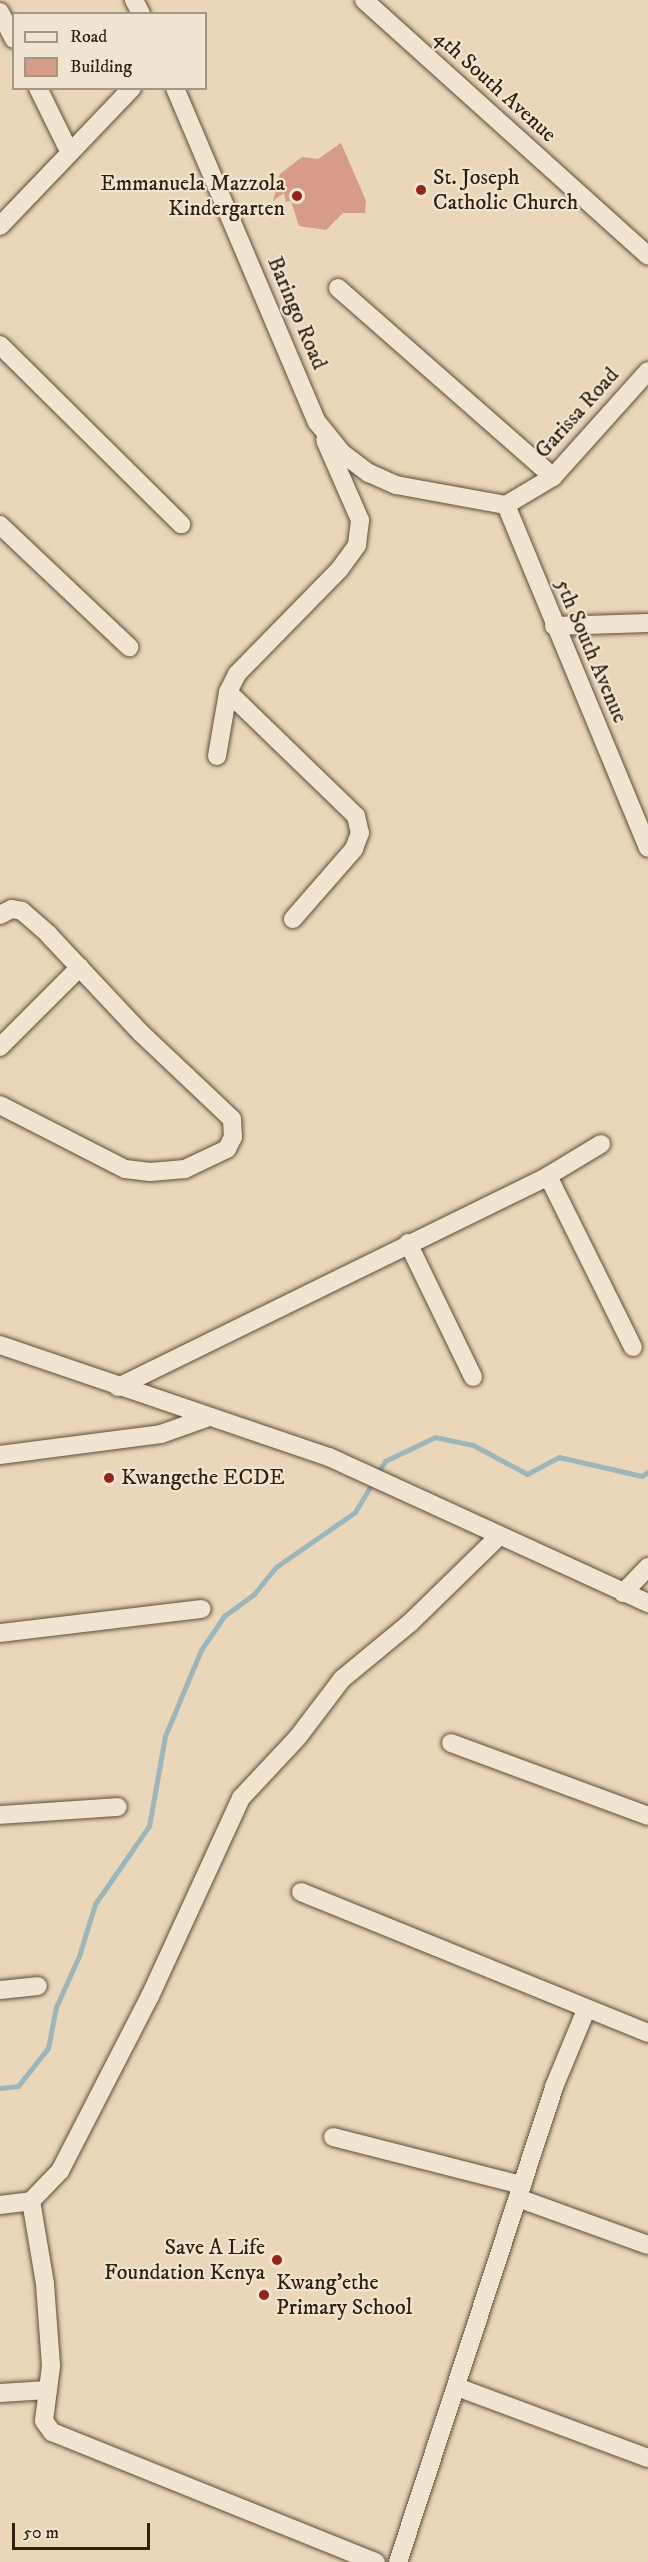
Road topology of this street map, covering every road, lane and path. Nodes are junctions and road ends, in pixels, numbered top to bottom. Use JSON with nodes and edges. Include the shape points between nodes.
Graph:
{"nodes":[{"id":1,"x":363,"y":0,"type":"edge"},
{"id":2,"x":0,"y":12,"type":"edge"},
{"id":3,"x":12,"y":35,"type":"edge"},
{"id":4,"x":39,"y":90,"type":"edge"},
{"id":5,"x":130,"y":90,"type":"edge"},
{"id":6,"x":176,"y":90,"type":"edge"},
{"id":7,"x":70,"y":153,"type":"junction"},
{"id":8,"x":0,"y":226,"type":"edge"},
{"id":9,"x":648,"y":256,"type":"edge"},
{"id":10,"x":338,"y":288,"type":"dead end"},
{"id":11,"x":0,"y":345,"type":"edge"},
{"id":12,"x":648,"y":371,"type":"edge"},
{"id":13,"x":317,"y":422,"type":"junction"},
{"id":14,"x":553,"y":477,"type":"junction"},
{"id":15,"x":506,"y":505,"type":"junction"},
{"id":16,"x":182,"y":524,"type":"dead end"},
{"id":17,"x":0,"y":525,"type":"edge"},
{"id":18,"x":648,"y":623,"type":"edge"},
{"id":19,"x":554,"y":626,"type":"junction"},
{"id":20,"x":129,"y":647,"type":"dead end"},
{"id":21,"x":228,"y":692,"type":"junction"},
{"id":22,"x":217,"y":756,"type":"dead end"},
{"id":23,"x":648,"y":848,"type":"edge"},
{"id":24,"x":0,"y":915,"type":"edge"},
{"id":25,"x":293,"y":919,"type":"dead end"},
{"id":26,"x":80,"y":967,"type":"junction"},
{"id":27,"x":0,"y":1047,"type":"edge"},
{"id":28,"x":0,"y":1105,"type":"edge"},
{"id":29,"x":602,"y":1144,"type":"dead end"},
{"id":30,"x":548,"y":1176,"type":"junction"},
{"id":31,"x":408,"y":1243,"type":"junction"},
{"id":32,"x":0,"y":1345,"type":"edge"},
{"id":33,"x":633,"y":1347,"type":"dead end"},
{"id":34,"x":473,"y":1377,"type":"dead end"},
{"id":35,"x":118,"y":1387,"type":"junction"},
{"id":36,"x":206,"y":1418,"type":"junction"},
{"id":37,"x":0,"y":1455,"type":"edge"},
{"id":38,"x":498,"y":1537,"type":"junction"},
{"id":39,"x":648,"y":1567,"type":"edge"},
{"id":40,"x":623,"y":1593,"type":"junction"},
{"id":41,"x":648,"y":1603,"type":"edge"},
{"id":42,"x":202,"y":1609,"type":"dead end"},
{"id":43,"x":0,"y":1633,"type":"edge"},
{"id":44,"x":451,"y":1743,"type":"dead end"},
{"id":45,"x":118,"y":1807,"type":"dead end"},
{"id":46,"x":0,"y":1815,"type":"edge"},
{"id":47,"x":648,"y":1816,"type":"edge"},
{"id":48,"x":301,"y":1892,"type":"dead end"},
{"id":49,"x":38,"y":1986,"type":"dead end"},
{"id":50,"x":0,"y":1990,"type":"edge"},
{"id":51,"x":586,"y":2010,"type":"junction"},
{"id":52,"x":648,"y":2033,"type":"edge"},
{"id":53,"x":333,"y":2137,"type":"dead end"},
{"id":54,"x":520,"y":2191,"type":"junction"},
{"id":55,"x":31,"y":2201,"type":"junction"},
{"id":56,"x":0,"y":2205,"type":"edge"},
{"id":57,"x":648,"y":2245,"type":"edge"},
{"id":58,"x":457,"y":2387,"type":"junction"},
{"id":59,"x":48,"y":2390,"type":"junction"},
{"id":60,"x":0,"y":2393,"type":"edge"},
{"id":61,"x":648,"y":2458,"type":"edge"},
{"id":62,"x":376,"y":2562,"type":"edge"},
{"id":63,"x":398,"y":2562,"type":"edge"}],
"edges":[{"from":1,"to":9,"type":"street","name":"4th South Avenue"},
{"from":2,"to":3,"type":"street"},
{"from":4,"to":7,"type":"street"},
{"from":5,"to":7,"type":"street"},
{"from":6,"to":13,"type":"street","name":"Baringo Road"},
{"from":7,"to":8,"type":"street"},
{"from":10,"to":14,"type":"street"},
{"from":11,"to":16,"type":"street"},
{"from":12,"to":14,"type":"street","name":"Garissa Road"},
{"from":13,"to":15,"type":"street","name":"Baringo Road","via":[[342,453],[369,473],[396,485]]},
{"from":13,"to":21,"type":"street","via":[[360,520],[359,538],[339,570],[265,643],[237,674]]},
{"from":14,"to":15,"type":"street","name":"Garissa Road"},
{"from":15,"to":19,"type":"street","name":"5th South Avenue"},
{"from":17,"to":20,"type":"street"},
{"from":18,"to":19,"type":"street"},
{"from":19,"to":23,"type":"street","name":"5th South Avenue"},
{"from":21,"to":22,"type":"street"},
{"from":21,"to":25,"type":"street","via":[[356,816],[360,833],[354,849]]},
{"from":24,"to":26,"type":"street","via":[[12,909],[22,911]]},
{"from":26,"to":27,"type":"street"},
{"from":26,"to":28,"type":"street","via":[[141,1033],[232,1119],[233,1137],[227,1149],[184,1169],[125,1169]]},
{"from":29,"to":30,"type":"street"},
{"from":30,"to":31,"type":"street"},
{"from":30,"to":33,"type":"street"},
{"from":31,"to":34,"type":"street"},
{"from":31,"to":35,"type":"street"},
{"from":32,"to":35,"type":"street"},
{"from":35,"to":36,"type":"street"},
{"from":36,"to":37,"type":"street","via":[[161,1434]]},
{"from":36,"to":38,"type":"street","via":[[329,1457]]},
{"from":38,"to":40,"type":"street"},
{"from":38,"to":55,"type":"street","via":[[418,1616],[342,1679],[298,1737],[241,1798],[150,1996],[60,2171]]},
{"from":39,"to":40,"type":"street"},
{"from":40,"to":41,"type":"street"},
{"from":42,"to":43,"type":"street"},
{"from":44,"to":47,"type":"street"},
{"from":45,"to":46,"type":"street"},
{"from":48,"to":51,"type":"street"},
{"from":49,"to":50,"type":"street"},
{"from":51,"to":52,"type":"street"},
{"from":51,"to":54,"type":"street","via":[[554,2087]]},
{"from":53,"to":54,"type":"street"},
{"from":54,"to":57,"type":"street"},
{"from":54,"to":58,"type":"street","via":[[476,2317]]},
{"from":55,"to":56,"type":"street"},
{"from":55,"to":59,"type":"street","via":[[45,2284],[51,2366]]},
{"from":58,"to":61,"type":"street"},
{"from":58,"to":63,"type":"street"},
{"from":59,"to":60,"type":"street"},
{"from":59,"to":62,"type":"street","via":[[44,2421],[52,2432]]}]}
